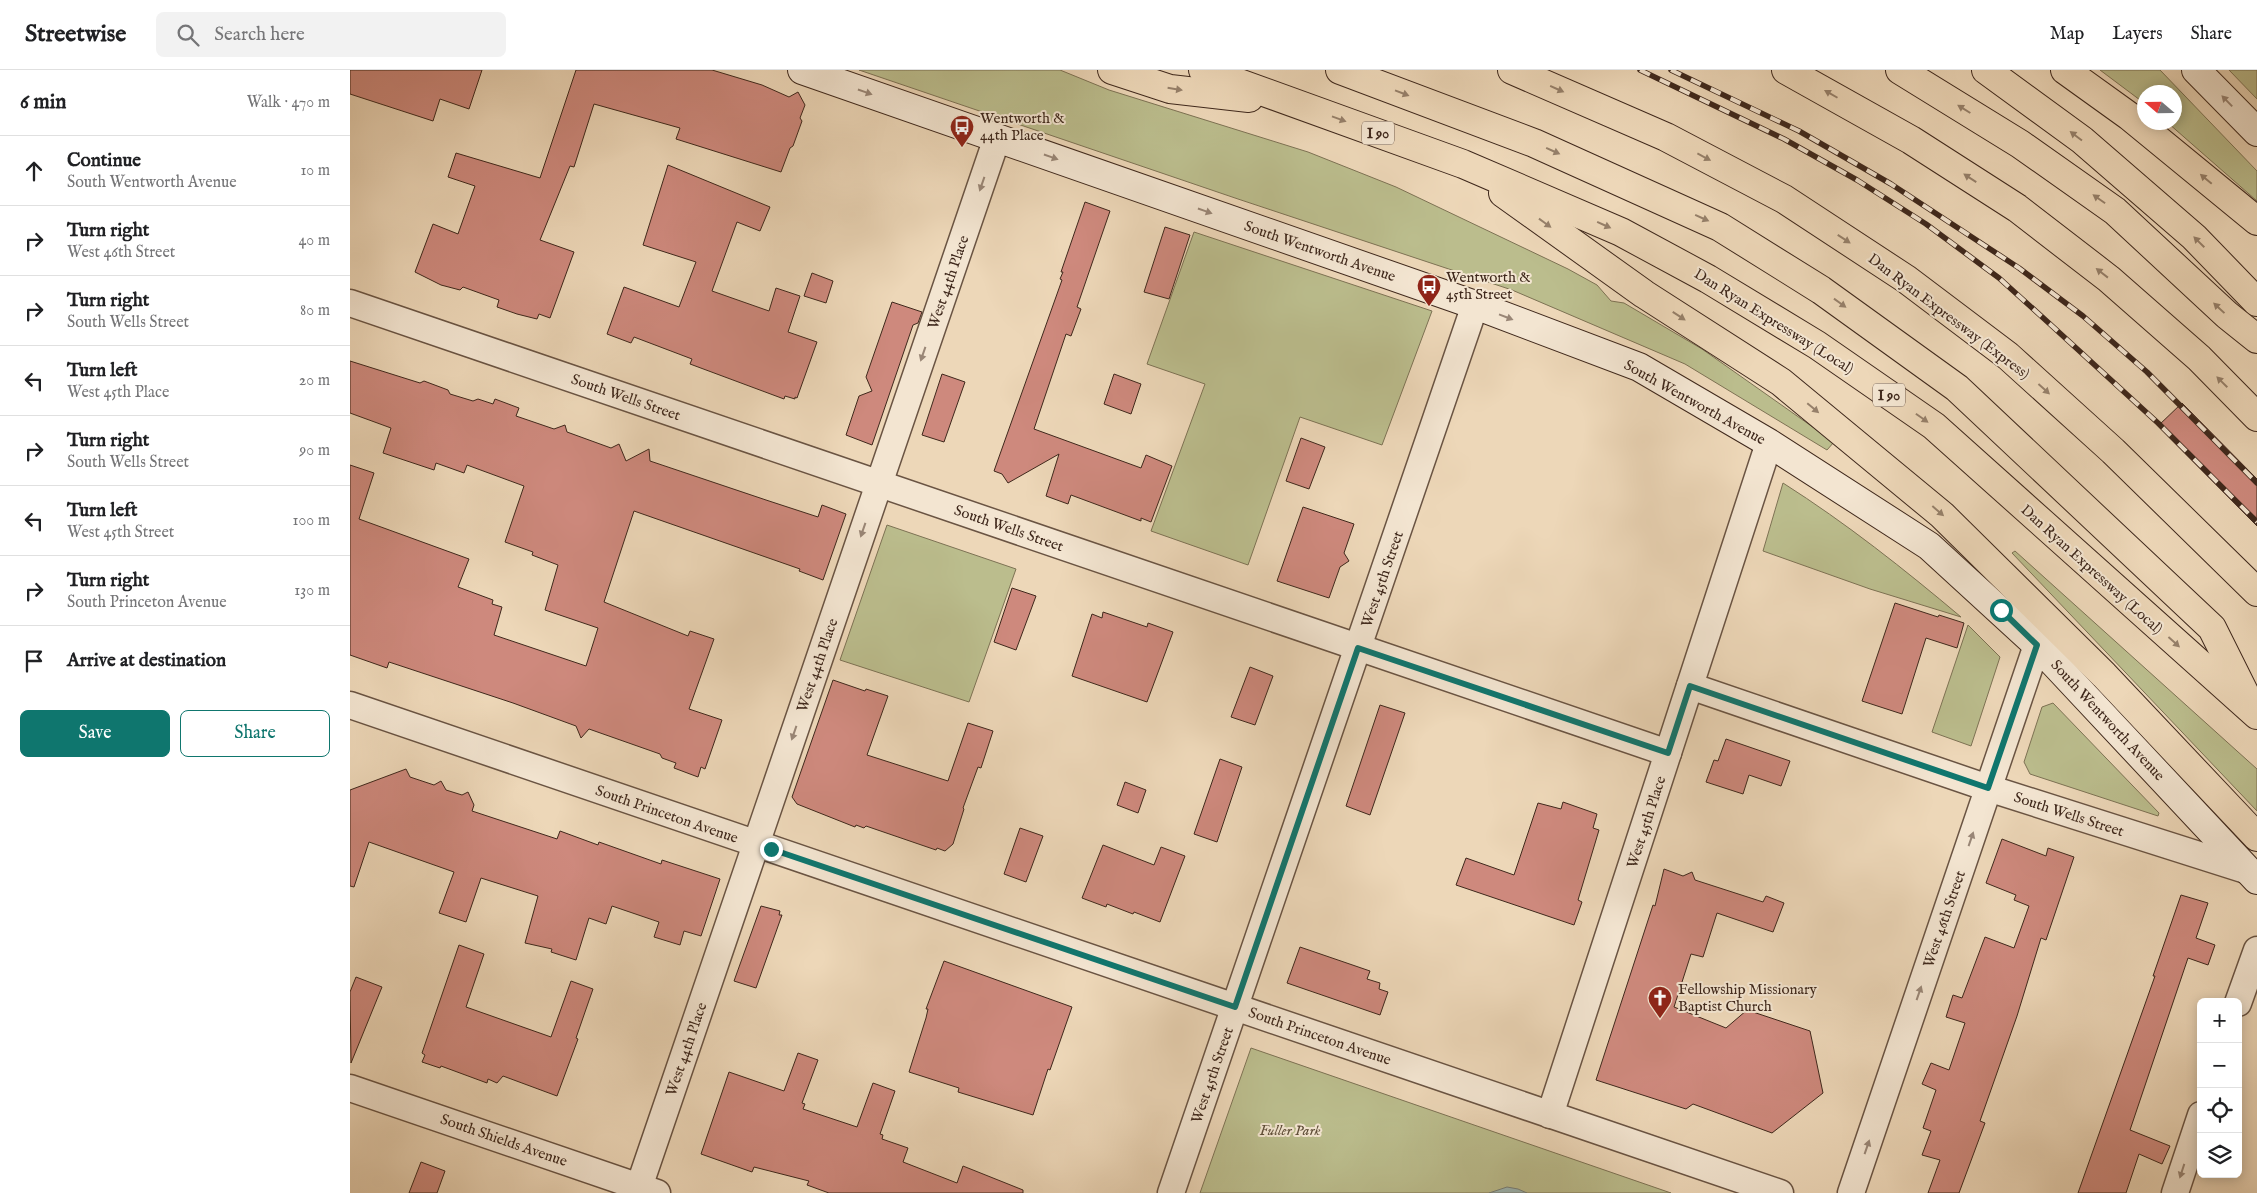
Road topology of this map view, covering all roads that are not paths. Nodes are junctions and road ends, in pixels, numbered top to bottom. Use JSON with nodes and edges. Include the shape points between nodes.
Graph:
{"nodes":[{"id":1,"x":802,"y":70,"type":"edge"},
{"id":2,"x":1112,"y":70,"type":"edge"},
{"id":3,"x":1203,"y":70,"type":"edge"},
{"id":4,"x":1340,"y":70,"type":"edge"},
{"id":5,"x":1512,"y":70,"type":"edge"},
{"id":6,"x":1786,"y":70,"type":"edge"},
{"id":7,"x":1900,"y":70,"type":"edge"},
{"id":8,"x":1986,"y":70,"type":"edge"},
{"id":9,"x":2065,"y":70,"type":"edge"},
{"id":10,"x":2196,"y":70,"type":"edge"},
{"id":11,"x":1293,"y":103,"type":"junction"},
{"id":12,"x":2257,"y":132,"type":"edge"},
{"id":13,"x":997,"y":138,"type":"junction"},
{"id":14,"x":1463,"y":164,"type":"junction"},
{"id":15,"x":2257,"y":221,"type":"edge"},
{"id":16,"x":2257,"y":302,"type":"edge"},
{"id":17,"x":350,"y":303,"type":"edge"},
{"id":18,"x":1475,"y":305,"type":"junction"},
{"id":19,"x":2257,"y":339,"type":"edge"},
{"id":20,"x":2257,"y":417,"type":"edge"},
{"id":21,"x":1769,"y":443,"type":"junction"},
{"id":22,"x":879,"y":484,"type":"junction"},
{"id":23,"x":2257,"y":592,"type":"edge"},
{"id":24,"x":2037,"y":645,"type":"junction"},
{"id":25,"x":1358,"y":648,"type":"junction"},
{"id":26,"x":1690,"y":686,"type":"junction"},
{"id":27,"x":350,"y":706,"type":"edge"},
{"id":28,"x":2256,"y":715,"type":"edge"},
{"id":29,"x":1668,"y":753,"type":"junction"},
{"id":30,"x":1988,"y":788,"type":"junction"},
{"id":31,"x":2257,"y":837,"type":"edge"},
{"id":32,"x":756,"y":844,"type":"junction"},
{"id":33,"x":2253,"y":875,"type":"edge"},
{"id":34,"x":2257,"y":950,"type":"edge"},
{"id":35,"x":2240,"y":998,"type":"edge"},
{"id":36,"x":1235,"y":1007,"type":"junction"},
{"id":37,"x":350,"y":1088,"type":"edge"},
{"id":38,"x":1550,"y":1115,"type":"junction"},
{"id":39,"x":2197,"y":1127,"type":"edge"},
{"id":40,"x":644,"y":1191,"type":"edge"},
{"id":41,"x":1171,"y":1193,"type":"edge"},
{"id":42,"x":1780,"y":1193,"type":"edge"},
{"id":43,"x":1852,"y":1193,"type":"edge"},
{"id":44,"x":2175,"y":1193,"type":"edge"}],
"edges":[{"from":1,"to":13,"type":"main road","name":"South Wentworth Avenue","one_way":true},
{"from":2,"to":11,"type":"highway","one_way":true,"via":[[1170,89]]},
{"from":3,"to":11,"type":"highway","name":"Dan Ryan Expressway (Local)","number":"I 90"},
{"from":4,"to":28,"type":"highway","one_way":true,"via":[[1534,142],[1720,226],[1821,290],[1957,388],[2212,628]]},
{"from":5,"to":23,"type":"highway","name":"Dan Ryan Expressway (Express)","one_way":true,"via":[[1666,137],[1775,195],[1906,279],[2008,356],[2113,451]]},
{"from":20,"to":6,"type":"highway","one_way":true,"via":[[2199,358],[2109,279],[2017,208],[1911,140]]},
{"from":19,"to":7,"type":"highway","one_way":true,"via":[[2115,211],[2020,144]]},
{"from":16,"to":8,"type":"highway","one_way":true,"via":[[2180,224],[2082,140]]},
{"from":15,"to":9,"type":"highway","one_way":true,"via":[[2129,116]]},
{"from":12,"to":10,"type":"main road","one_way":true},
{"from":11,"to":14,"type":"highway","name":"Dan Ryan Expressway (Local)","number":"I 90","one_way":true},
{"from":13,"to":18,"type":"main road","name":"South Wentworth Avenue","one_way":true},
{"from":13,"to":22,"type":"street","name":"West 44th Place","one_way":true},
{"from":14,"to":28,"type":"highway","name":"Dan Ryan Expressway (Local)","number":"I 90","one_way":true,"via":[[1621,232],[1708,279],[1934,426]]},
{"from":14,"to":31,"type":"highway","one_way":true,"via":[[1644,294],[1781,382],[1942,515],[2104,675]]},
{"from":17,"to":22,"type":"street","name":"South Wells Street"},
{"from":18,"to":21,"type":"main road","name":"South Wentworth Avenue","one_way":true,"via":[[1639,367]]},
{"from":18,"to":25,"type":"street","name":"West 45th Street"},
{"from":21,"to":24,"type":"main road","name":"South Wentworth Avenue","via":[[1929,546]]},
{"from":21,"to":26,"type":"street","name":"West 45th Place"},
{"from":22,"to":25,"type":"street","name":"South Wells Street"},
{"from":22,"to":32,"type":"street","name":"West 44th Place","one_way":true},
{"from":24,"to":30,"type":"street","name":"West 46th Street"},
{"from":24,"to":33,"type":"main road","name":"South Wentworth Avenue"},
{"from":25,"to":29,"type":"street","name":"South Wells Street"},
{"from":25,"to":36,"type":"street","name":"West 45th Street"},
{"from":26,"to":29,"type":"street","name":"West 45th Place"},
{"from":26,"to":30,"type":"street","name":"South Wells Street"},
{"from":27,"to":32,"type":"street","name":"South Princeton Avenue"},
{"from":29,"to":38,"type":"street","name":"West 45th Place"},
{"from":30,"to":33,"type":"street","name":"South Wells Street"},
{"from":43,"to":30,"type":"street","name":"West 46th Street","one_way":true},
{"from":32,"to":36,"type":"street","name":"South Princeton Avenue"},
{"from":32,"to":40,"type":"street","name":"West 44th Place"},
{"from":34,"to":35,"type":"street"},
{"from":36,"to":38,"type":"street","name":"South Princeton Avenue"},
{"from":36,"to":41,"type":"street","name":"West 45th Street"},
{"from":37,"to":40,"type":"street","name":"South Shields Avenue"},
{"from":38,"to":42,"type":"street","name":"South Princeton Avenue"},
{"from":39,"to":44,"type":"street","one_way":true}]}
